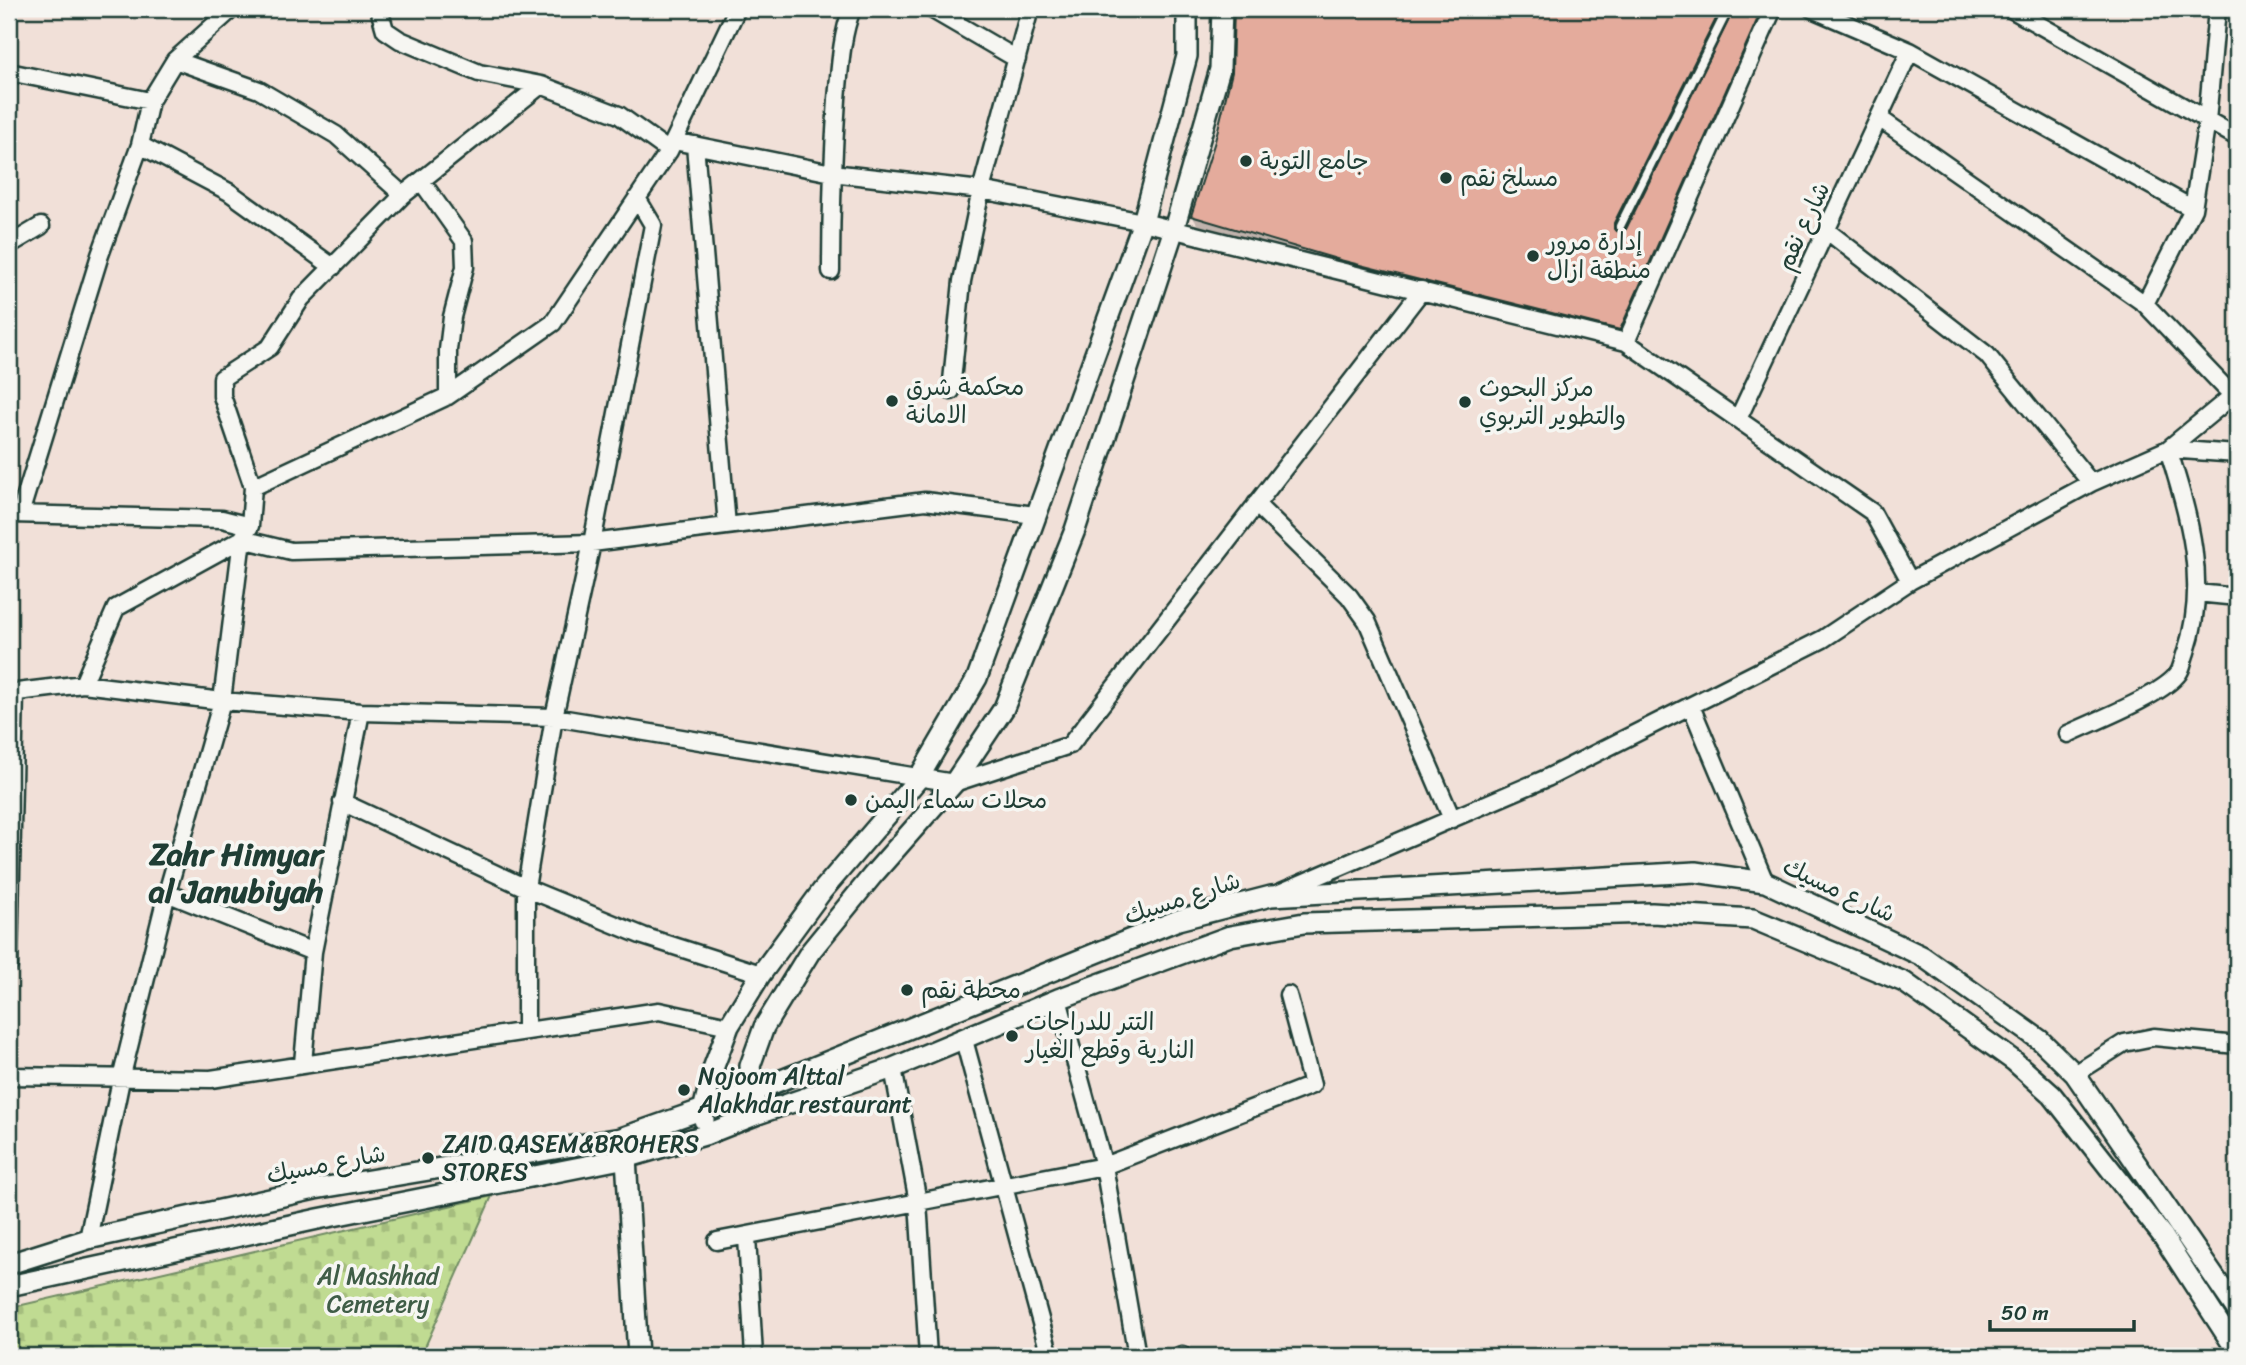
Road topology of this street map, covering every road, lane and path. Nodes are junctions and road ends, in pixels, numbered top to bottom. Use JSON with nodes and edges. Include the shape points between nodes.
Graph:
{"nodes":[{"id":1,"x":232,"y":9,"type":"edge"},
{"id":2,"x":379,"y":9,"type":"edge"},
{"id":3,"x":737,"y":9,"type":"edge"},
{"id":4,"x":852,"y":9,"type":"edge"},
{"id":5,"x":931,"y":9,"type":"edge"},
{"id":6,"x":1030,"y":9,"type":"edge"},
{"id":7,"x":1187,"y":9,"type":"edge"},
{"id":8,"x":1222,"y":9,"type":"edge"},
{"id":9,"x":1728,"y":9,"type":"edge"},
{"id":10,"x":1773,"y":9,"type":"edge"},
{"id":11,"x":1811,"y":9,"type":"edge"},
{"id":12,"x":2011,"y":9,"type":"edge"},
{"id":13,"x":2217,"y":9,"type":"edge"},
{"id":14,"x":1910,"y":51,"type":"junction"},
{"id":15,"x":1017,"y":59,"type":"junction"},
{"id":16,"x":174,"y":60,"type":"junction"},
{"id":17,"x":9,"y":72,"type":"edge"},
{"id":18,"x":541,"y":85,"type":"junction"},
{"id":19,"x":150,"y":101,"type":"junction"},
{"id":20,"x":1879,"y":118,"type":"junction"},
{"id":21,"x":2207,"y":121,"type":"junction"},
{"id":22,"x":2237,"y":137,"type":"edge"},
{"id":23,"x":140,"y":145,"type":"junction"},
{"id":24,"x":695,"y":145,"type":"junction"},
{"id":25,"x":672,"y":146,"type":"junction"},
{"id":26,"x":832,"y":173,"type":"junction"},
{"id":27,"x":422,"y":182,"type":"junction"},
{"id":28,"x":981,"y":190,"type":"junction"},
{"id":29,"x":403,"y":195,"type":"junction"},
{"id":30,"x":637,"y":198,"type":"junction"},
{"id":31,"x":2193,"y":209,"type":"junction"},
{"id":32,"x":1143,"y":222,"type":"junction"},
{"id":33,"x":41,"y":226,"type":"dead end"},
{"id":34,"x":1620,"y":226,"type":"dead end"},
{"id":35,"x":1174,"y":229,"type":"junction"},
{"id":36,"x":1826,"y":230,"type":"junction"},
{"id":37,"x":9,"y":245,"type":"edge"},
{"id":38,"x":333,"y":267,"type":"junction"},
{"id":39,"x":831,"y":271,"type":"dead end"},
{"id":40,"x":1422,"y":290,"type":"junction"},
{"id":41,"x":2145,"y":304,"type":"junction"},
{"id":42,"x":1626,"y":342,"type":"junction"},
{"id":43,"x":951,"y":391,"type":"dead end"},
{"id":44,"x":2235,"y":394,"type":"edge"},
{"id":45,"x":448,"y":396,"type":"junction"},
{"id":46,"x":1738,"y":419,"type":"junction"},
{"id":47,"x":2168,"y":449,"type":"junction"},
{"id":48,"x":2237,"y":454,"type":"edge"},
{"id":49,"x":2091,"y":483,"type":"junction"},
{"id":50,"x":253,"y":487,"type":"junction"},
{"id":51,"x":1256,"y":504,"type":"junction"},
{"id":52,"x":14,"y":514,"type":"edge"},
{"id":53,"x":1035,"y":515,"type":"junction"},
{"id":54,"x":727,"y":526,"type":"junction"},
{"id":55,"x":246,"y":532,"type":"junction"},
{"id":56,"x":592,"y":543,"type":"junction"},
{"id":57,"x":1910,"y":581,"type":"junction"},
{"id":58,"x":2197,"y":593,"type":"junction"},
{"id":59,"x":2237,"y":597,"type":"edge"},
{"id":60,"x":83,"y":684,"type":"junction"},
{"id":61,"x":12,"y":693,"type":"edge"},
{"id":62,"x":222,"y":701,"type":"junction"},
{"id":63,"x":1691,"y":706,"type":"junction"},
{"id":64,"x":361,"y":712,"type":"junction"},
{"id":65,"x":554,"y":718,"type":"junction"},
{"id":66,"x":2068,"y":734,"type":"dead end"},
{"id":67,"x":918,"y":779,"type":"junction"},
{"id":68,"x":954,"y":783,"type":"junction"},
{"id":69,"x":342,"y":802,"type":"junction"},
{"id":70,"x":1452,"y":819,"type":"junction"},
{"id":71,"x":1765,"y":882,"type":"junction"},
{"id":72,"x":526,"y":888,"type":"junction"},
{"id":73,"x":167,"y":893,"type":"junction"},
{"id":74,"x":1271,"y":896,"type":"junction"},
{"id":75,"x":9,"y":946,"type":"edge"},
{"id":76,"x":313,"y":953,"type":"junction"},
{"id":77,"x":9,"y":965,"type":"edge"},
{"id":78,"x":761,"y":974,"type":"junction"},
{"id":79,"x":1288,"y":995,"type":"dead end"},
{"id":80,"x":1058,"y":999,"type":"junction"},
{"id":81,"x":729,"y":1026,"type":"junction"},
{"id":82,"x":526,"y":1031,"type":"junction"},
{"id":83,"x":964,"y":1040,"type":"junction"},
{"id":84,"x":2237,"y":1045,"type":"edge"},
{"id":85,"x":303,"y":1063,"type":"junction"},
{"id":86,"x":892,"y":1068,"type":"junction"},
{"id":87,"x":2076,"y":1074,"type":"junction"},
{"id":88,"x":122,"y":1075,"type":"junction"},
{"id":89,"x":9,"y":1076,"type":"edge"},
{"id":90,"x":752,"y":1092,"type":"junction"},
{"id":91,"x":703,"y":1110,"type":"junction"},
{"id":92,"x":758,"y":1114,"type":"junction"},
{"id":93,"x":705,"y":1135,"type":"junction"},
{"id":94,"x":626,"y":1158,"type":"junction"},
{"id":95,"x":1104,"y":1166,"type":"junction"},
{"id":96,"x":1005,"y":1184,"type":"junction"},
{"id":97,"x":918,"y":1202,"type":"junction"},
{"id":98,"x":747,"y":1237,"type":"junction"},
{"id":99,"x":88,"y":1238,"type":"junction"},
{"id":100,"x":718,"y":1241,"type":"dead end"},
{"id":101,"x":9,"y":1264,"type":"edge"},
{"id":102,"x":9,"y":1286,"type":"edge"},
{"id":103,"x":2237,"y":1310,"type":"edge"},
{"id":104,"x":2237,"y":1351,"type":"edge"},
{"id":105,"x":638,"y":1356,"type":"edge"},
{"id":106,"x":754,"y":1356,"type":"edge"},
{"id":107,"x":928,"y":1356,"type":"edge"},
{"id":108,"x":1050,"y":1356,"type":"edge"},
{"id":109,"x":1137,"y":1356,"type":"edge"}],
"edges":[{"from":1,"to":16,"type":"street"},
{"from":2,"to":18,"type":"street","via":[[386,30],[400,40],[479,73]]},
{"from":3,"to":25,"type":"street"},
{"from":4,"to":26,"type":"street","via":[[840,63]]},
{"from":5,"to":15,"type":"street"},
{"from":6,"to":15,"type":"street"},
{"from":7,"to":32,"type":"street","via":[[1187,56]]},
{"from":8,"to":35,"type":"street","via":[[1220,69]]},
{"from":9,"to":34,"type":"lane"},
{"from":10,"to":42,"type":"street"},
{"from":11,"to":14,"type":"street"},
{"from":12,"to":21,"type":"street"},
{"from":13,"to":21,"type":"street"},
{"from":14,"to":20,"type":"street","name":"شارع نقم"},
{"from":14,"to":31,"type":"street"},
{"from":15,"to":28,"type":"street"},
{"from":16,"to":19,"type":"street"},
{"from":16,"to":29,"type":"street","via":[[259,90],[336,135]]},
{"from":17,"to":19,"type":"street"},
{"from":18,"to":25,"type":"street","via":[[619,115]]},
{"from":18,"to":27,"type":"street"},
{"from":19,"to":23,"type":"street"},
{"from":20,"to":36,"type":"street","name":"شارع نقم"},
{"from":20,"to":41,"type":"street"},
{"from":21,"to":22,"type":"street"},
{"from":21,"to":31,"type":"street"},
{"from":23,"to":38,"type":"street","via":[[229,191]]},
{"from":23,"to":52,"type":"street"},
{"from":24,"to":25,"type":"street"},
{"from":24,"to":26,"type":"street"},
{"from":24,"to":54,"type":"street"},
{"from":25,"to":30,"type":"street"},
{"from":26,"to":28,"type":"street"},
{"from":26,"to":39,"type":"street"},
{"from":27,"to":29,"type":"street"},
{"from":27,"to":45,"type":"street","via":[[464,241],[465,267],[452,317]]},
{"from":28,"to":32,"type":"street"},
{"from":28,"to":43,"type":"street","via":[[962,281]]},
{"from":29,"to":38,"type":"street"},
{"from":30,"to":45,"type":"street","via":[[553,323]]},
{"from":30,"to":56,"type":"street","via":[[653,225]]},
{"from":31,"to":41,"type":"street"},
{"from":32,"to":35,"type":"street"},
{"from":32,"to":53,"type":"street"},
{"from":33,"to":37,"type":"street"},
{"from":35,"to":40,"type":"street"},
{"from":35,"to":68,"type":"street","via":[[1075,530],[1004,708]]},
{"from":36,"to":46,"type":"street","name":"شارع نقم"},
{"from":36,"to":49,"type":"street","via":[[1987,355]]},
{"from":38,"to":50,"type":"street","via":[[301,299],[270,347],[222,378],[222,396]]},
{"from":40,"to":42,"type":"street"},
{"from":40,"to":51,"type":"street"},
{"from":41,"to":44,"type":"street"},
{"from":42,"to":46,"type":"street"},
{"from":44,"to":47,"type":"street"},
{"from":45,"to":50,"type":"street"},
{"from":46,"to":57,"type":"street","via":[[1871,512]]},
{"from":47,"to":48,"type":"street"},
{"from":47,"to":49,"type":"street"},
{"from":47,"to":58,"type":"street","via":[[2194,544]]},
{"from":49,"to":57,"type":"street"},
{"from":50,"to":55,"type":"street"},
{"from":51,"to":68,"type":"street","via":[[1070,745]]},
{"from":51,"to":70,"type":"street","via":[[1349,596],[1367,621]]},
{"from":52,"to":55,"type":"street","via":[[222,519]]},
{"from":53,"to":54,"type":"street","via":[[925,501]]},
{"from":53,"to":67,"type":"street","via":[[978,678]]},
{"from":54,"to":56,"type":"street"},
{"from":55,"to":56,"type":"street","via":[[291,551]]},
{"from":55,"to":60,"type":"street","via":[[116,608]]},
{"from":55,"to":62,"type":"street"},
{"from":56,"to":65,"type":"street"},
{"from":57,"to":63,"type":"street","via":[[1823,639]]},
{"from":58,"to":59,"type":"street"},
{"from":58,"to":66,"type":"street","via":[[2190,640],[2178,675]]},
{"from":60,"to":61,"type":"street"},
{"from":60,"to":62,"type":"street"},
{"from":61,"to":75,"type":"street"},
{"from":62,"to":64,"type":"street"},
{"from":62,"to":73,"type":"street"},
{"from":63,"to":70,"type":"street","via":[[1547,778]]},
{"from":63,"to":71,"type":"street"},
{"from":64,"to":65,"type":"street"},
{"from":64,"to":69,"type":"street"},
{"from":65,"to":67,"type":"street"},
{"from":65,"to":72,"type":"street"},
{"from":67,"to":68,"type":"street"},
{"from":67,"to":78,"type":"street","via":[[822,891]]},
{"from":68,"to":90,"type":"street","via":[[810,953],[764,1027],[750,1066]]},
{"from":69,"to":72,"type":"street"},
{"from":69,"to":76,"type":"street"},
{"from":70,"to":74,"type":"street"},
{"from":71,"to":74,"type":"street","name":"شارع مسيك","via":[[1695,872]]},
{"from":71,"to":87,"type":"street","name":"شارع مسيك","via":[[1922,956],[2040,1040]]},
{"from":72,"to":78,"type":"street","via":[[643,936]]},
{"from":72,"to":82,"type":"street"},
{"from":73,"to":76,"type":"street"},
{"from":73,"to":88,"type":"street"},
{"from":74,"to":90,"type":"street","name":"شارع مسيك","via":[[1178,920]]},
{"from":75,"to":77,"type":"street"},
{"from":76,"to":85,"type":"street"},
{"from":78,"to":81,"type":"street"},
{"from":79,"to":95,"type":"street","via":[[1312,1085]]},
{"from":80,"to":83,"type":"street"},
{"from":80,"to":95,"type":"street"},
{"from":80,"to":104,"type":"street","via":[[1230,936],[1304,923],[1652,913],[1753,919],[1904,982],[2014,1060],[2052,1095],[2162,1235]]},
{"from":81,"to":82,"type":"street","via":[[659,1011]]},
{"from":81,"to":91,"type":"street"},
{"from":82,"to":85,"type":"street"},
{"from":83,"to":86,"type":"street"},
{"from":83,"to":96,"type":"street"},
{"from":84,"to":87,"type":"street","via":[[2154,1037],[2124,1043]]},
{"from":85,"to":88,"type":"street","via":[[211,1079]]},
{"from":86,"to":92,"type":"street"},
{"from":86,"to":97,"type":"street"},
{"from":87,"to":103,"type":"street","name":"شارع مسيك"},
{"from":88,"to":89,"type":"street"},
{"from":88,"to":99,"type":"street"},
{"from":90,"to":91,"type":"street","name":"شارع مسيك"},
{"from":90,"to":92,"type":"street"},
{"from":91,"to":93,"type":"street"},
{"from":91,"to":99,"type":"street","name":"شارع مسيك","via":[[621,1138],[315,1189]]},
{"from":92,"to":93,"type":"street"},
{"from":93,"to":94,"type":"street"},
{"from":94,"to":102,"type":"street"},
{"from":94,"to":105,"type":"street"},
{"from":95,"to":96,"type":"street"},
{"from":95,"to":109,"type":"street"},
{"from":96,"to":97,"type":"street"},
{"from":96,"to":108,"type":"street"},
{"from":97,"to":98,"type":"street"},
{"from":97,"to":107,"type":"street"},
{"from":98,"to":100,"type":"street"},
{"from":98,"to":106,"type":"street"},
{"from":99,"to":101,"type":"street","name":"شارع مسيك"}]}
